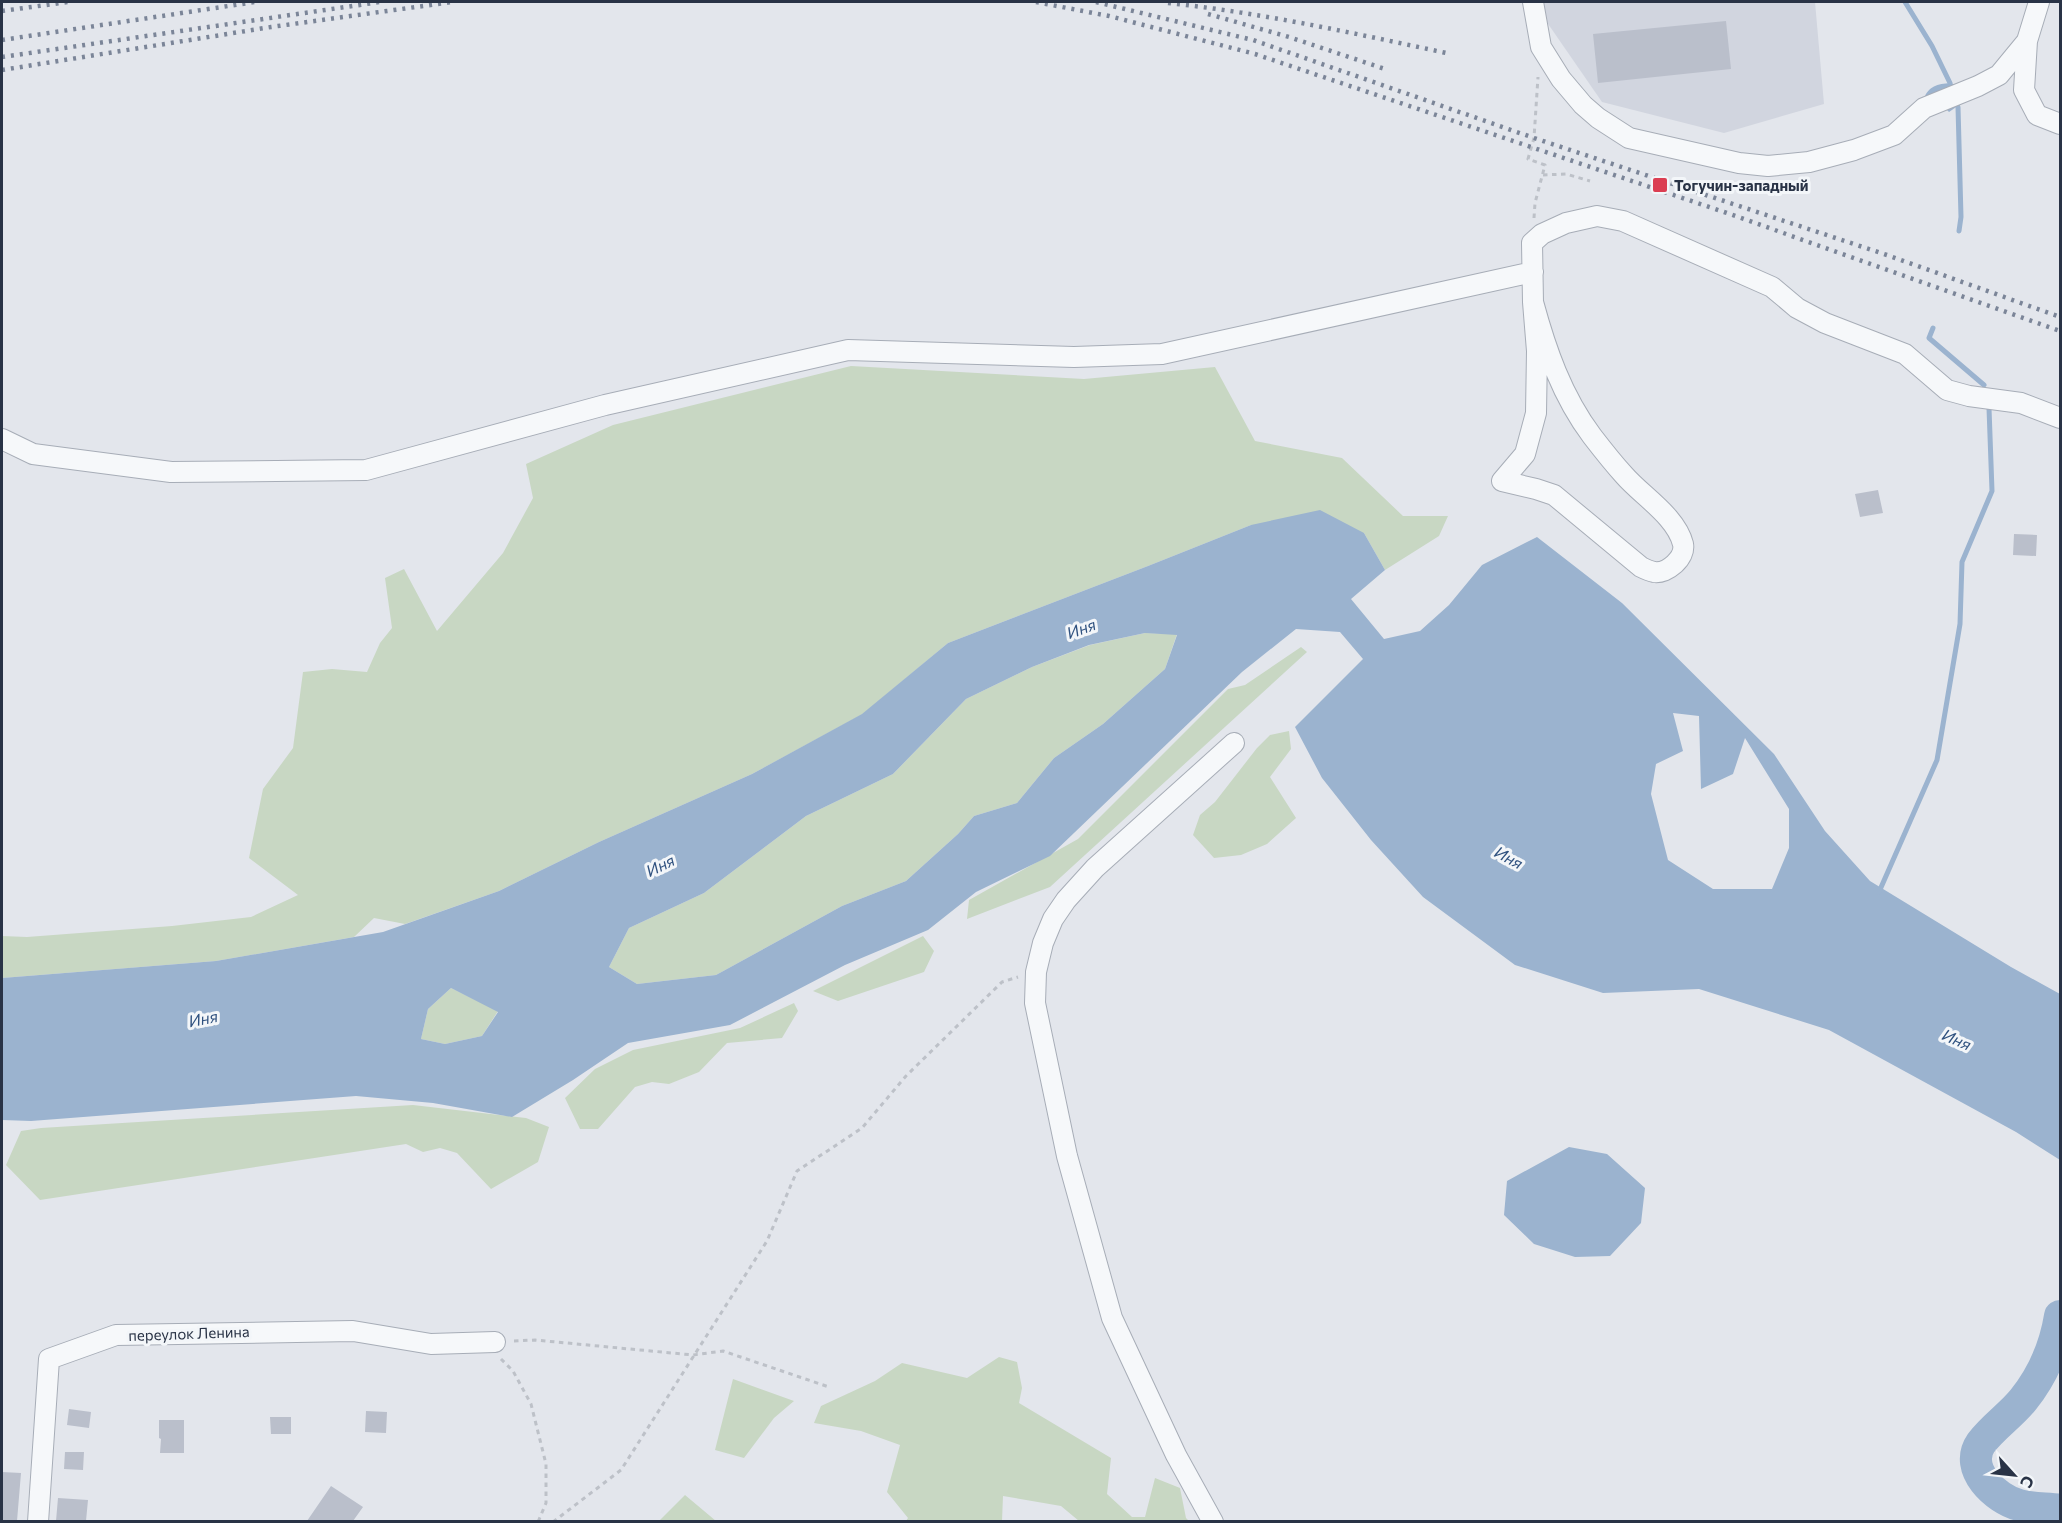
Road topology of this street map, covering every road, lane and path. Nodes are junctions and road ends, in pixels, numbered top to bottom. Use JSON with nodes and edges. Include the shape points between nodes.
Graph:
{"nodes":[{"id":1,"x":1533,"y":2,"type":"edge"},
{"id":2,"x":2039,"y":2,"type":"edge"},
{"id":3,"x":2027,"y":40,"type":"junction"},
{"id":4,"x":1540,"y":46,"type":"junction"},
{"id":5,"x":2061,"y":124,"type":"edge"},
{"id":6,"x":1543,"y":175,"type":"junction"},
{"id":7,"x":1590,"y":181,"type":"dead end"},
{"id":8,"x":1532,"y":243,"type":"junction"},
{"id":9,"x":1533,"y":272,"type":"junction"},
{"id":10,"x":1533,"y":302,"type":"junction"},
{"id":11,"x":2061,"y":418,"type":"edge"},
{"id":12,"x":2,"y":439,"type":"edge"},
{"id":13,"x":1234,"y":743,"type":"dead end"},
{"id":14,"x":1036,"y":972,"type":"junction"},
{"id":15,"x":489,"y":1343,"type":"junction"},
{"id":16,"x":693,"y":1355,"type":"junction"},
{"id":17,"x":829,"y":1387,"type":"dead end"},
{"id":18,"x":38,"y":1521,"type":"edge"},
{"id":19,"x":538,"y":1521,"type":"edge"},
{"id":20,"x":553,"y":1521,"type":"edge"},
{"id":21,"x":1213,"y":1521,"type":"edge"}],
"edges":[{"from":1,"to":4,"type":"street"},
{"from":2,"to":3,"type":"street"},
{"from":3,"to":4,"type":"street","via":[[2000,75],[1924,108],[1894,135],[1809,162],[1768,166],[1629,138],[1583,105]]},
{"from":3,"to":5,"type":"street","via":[[2024,90],[2037,115]]},
{"from":4,"to":6,"type":"path","via":[[1534,138],[1528,159],[1545,165]]},
{"from":6,"to":7,"type":"path","via":[[1566,174]]},
{"from":6,"to":8,"type":"path","via":[[1535,203]]},
{"from":8,"to":9,"type":"street"},
{"from":8,"to":11,"type":"street","via":[[1558,227],[1597,216],[1623,221],[1772,287],[1825,324],[1905,354],[1947,390],[2020,403]]},
{"from":9,"to":10,"type":"street"},
{"from":9,"to":12,"type":"street","via":[[1162,354],[1074,357],[848,350],[605,405],[366,470],[171,472],[33,453]]},
{"from":10,"to":10,"type":"street","via":[[1536,413],[1525,454],[1502,481],[1554,495],[1641,567],[1655,573],[1668,569],[1679,559],[1683,542],[1674,526],[1591,434],[1567,397]]},
{"from":13,"to":14,"type":"street","via":[[1095,868],[1066,900],[1042,943]]},
{"from":14,"to":16,"type":"path","via":[[1002,982],[906,1076],[862,1128],[797,1171],[767,1241]]},
{"from":14,"to":21,"type":"street","via":[[1035,1003],[1067,1156],[1112,1318],[1176,1455]]},
{"from":15,"to":16,"type":"path","via":[[535,1340]]},
{"from":15,"to":18,"type":"street","name":"переулок Ленина","via":[[431,1344],[353,1331],[116,1335],[49,1359]]},
{"from":15,"to":19,"type":"path","via":[[513,1371],[531,1404],[546,1464],[546,1503]]},
{"from":16,"to":17,"type":"path","via":[[723,1351]]},
{"from":16,"to":20,"type":"path","via":[[621,1470]]}]}
